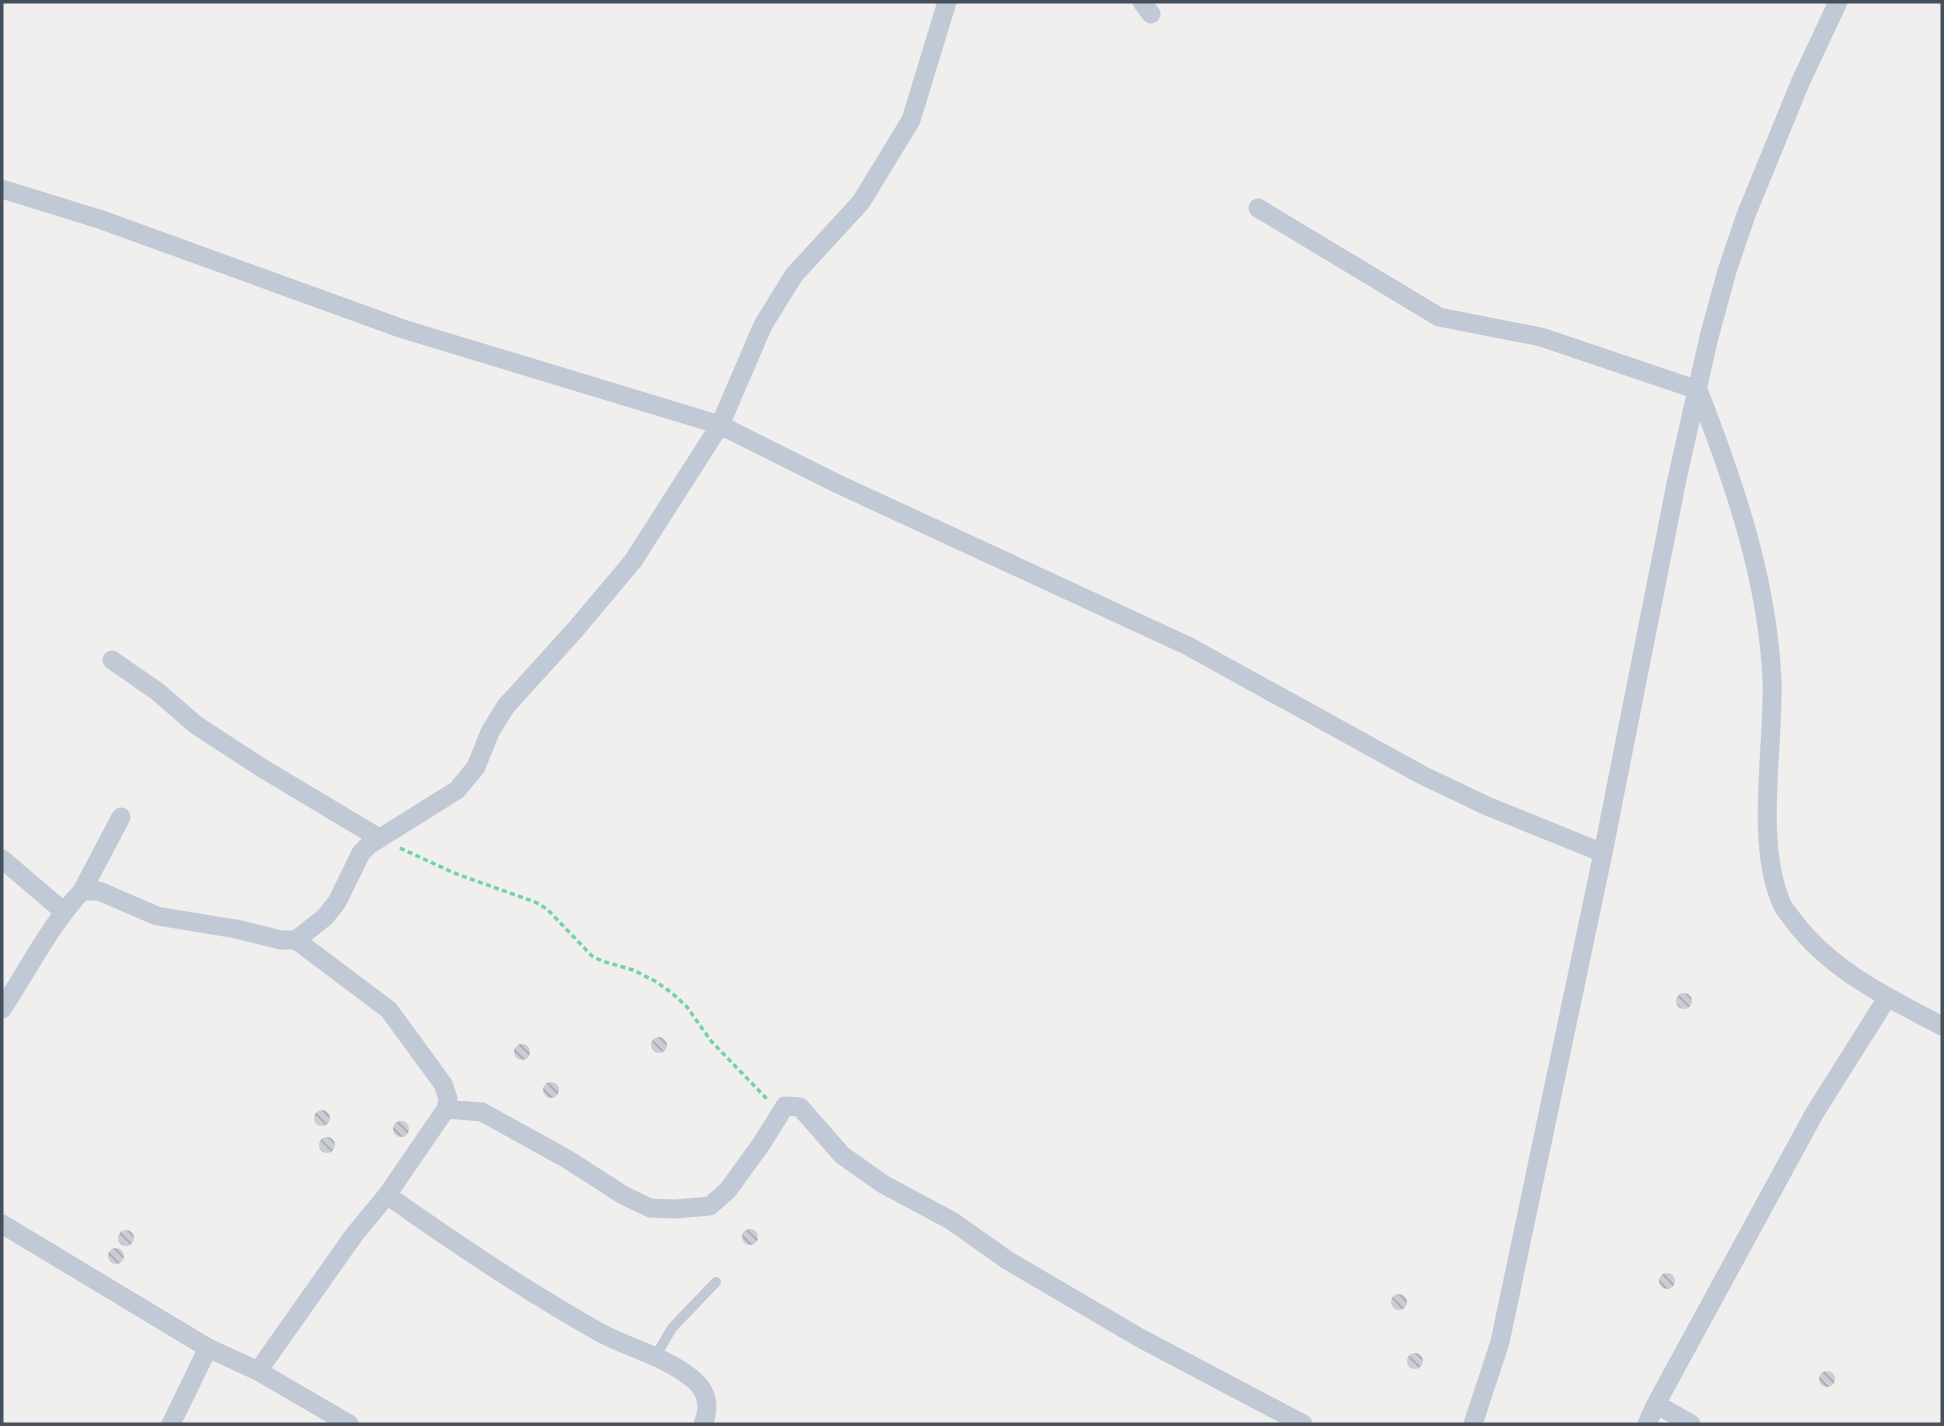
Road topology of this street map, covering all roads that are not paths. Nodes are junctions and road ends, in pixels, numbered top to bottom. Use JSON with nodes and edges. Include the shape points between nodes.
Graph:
{"nodes":[{"id":1,"x":947,"y":2,"type":"edge"},
{"id":2,"x":1838,"y":2,"type":"edge"},
{"id":3,"x":2,"y":189,"type":"edge"},
{"id":4,"x":1258,"y":208,"type":"dead end"},
{"id":5,"x":1698,"y":390,"type":"junction"},
{"id":6,"x":720,"y":425,"type":"junction"},
{"id":7,"x":112,"y":660,"type":"dead end"},
{"id":8,"x":121,"y":817,"type":"dead end"},
{"id":9,"x":379,"y":838,"type":"junction"},
{"id":10,"x":1603,"y":853,"type":"junction"},
{"id":11,"x":2,"y":859,"type":"edge"},
{"id":12,"x":82,"y":891,"type":"junction"},
{"id":13,"x":63,"y":911,"type":"junction"},
{"id":14,"x":296,"y":940,"type":"junction"},
{"id":15,"x":1887,"y":998,"type":"junction"},
{"id":16,"x":2,"y":1009,"type":"edge"},
{"id":17,"x":1942,"y":1026,"type":"edge"},
{"id":18,"x":446,"y":1109,"type":"junction"},
{"id":19,"x":387,"y":1195,"type":"junction"},
{"id":20,"x":2,"y":1224,"type":"edge"},
{"id":21,"x":716,"y":1282,"type":"dead end"},
{"id":22,"x":208,"y":1348,"type":"junction"},
{"id":23,"x":655,"y":1357,"type":"junction"},
{"id":24,"x":258,"y":1371,"type":"junction"},
{"id":25,"x":1656,"y":1404,"type":"junction"},
{"id":26,"x":171,"y":1424,"type":"edge"},
{"id":27,"x":349,"y":1424,"type":"edge"},
{"id":28,"x":703,"y":1424,"type":"edge"},
{"id":29,"x":1303,"y":1424,"type":"edge"},
{"id":30,"x":1473,"y":1424,"type":"edge"},
{"id":31,"x":1647,"y":1424,"type":"edge"},
{"id":32,"x":1691,"y":1424,"type":"edge"}],
"edges":[{"from":1,"to":6,"type":"street","via":[[911,120],[861,202],[794,275],[769,315]]},
{"from":2,"to":5,"type":"street","via":[[1746,215],[1723,284]]},
{"from":3,"to":6,"type":"street","via":[[102,220],[403,329]]},
{"from":4,"to":5,"type":"street","via":[[1439,317],[1541,337]]},
{"from":5,"to":10,"type":"street"},
{"from":5,"to":15,"type":"street","via":[[1753,552],[1765,615],[1772,681],[1768,828],[1781,904],[1829,959]]},
{"from":6,"to":9,"type":"street","via":[[633,561],[506,706],[476,766],[457,790]]},
{"from":6,"to":10,"type":"street","via":[[1188,646],[1422,775]]},
{"from":7,"to":9,"type":"street","via":[[207,732]]},
{"from":8,"to":12,"type":"street"},
{"from":9,"to":14,"type":"street","via":[[361,853],[325,917]]},
{"from":10,"to":30,"type":"street","via":[[1500,1342]]},
{"from":11,"to":13,"type":"street"},
{"from":12,"to":13,"type":"street"},
{"from":12,"to":14,"type":"street","via":[[99,891],[157,916]]},
{"from":13,"to":16,"type":"street"},
{"from":14,"to":18,"type":"street","via":[[389,1010],[443,1084]]},
{"from":15,"to":17,"type":"street"},
{"from":15,"to":25,"type":"street","via":[[1814,1114]]},
{"from":18,"to":19,"type":"street"},
{"from":18,"to":29,"type":"street","via":[[482,1112],[623,1195],[650,1208],[675,1209],[710,1206],[728,1190],[785,1106],[800,1107],[842,1155],[883,1184],[952,1221],[1007,1260],[1140,1338]]},
{"from":19,"to":23,"type":"street","via":[[537,1296]]},
{"from":19,"to":24,"type":"street"},
{"from":20,"to":22,"type":"street"},
{"from":21,"to":23,"type":"lane","via":[[672,1328]]},
{"from":22,"to":24,"type":"street"},
{"from":22,"to":26,"type":"street"},
{"from":23,"to":28,"type":"street","via":[[695,1381],[703,1391],[708,1402]]},
{"from":24,"to":27,"type":"street"},
{"from":25,"to":31,"type":"street"},
{"from":25,"to":32,"type":"street"}]}
